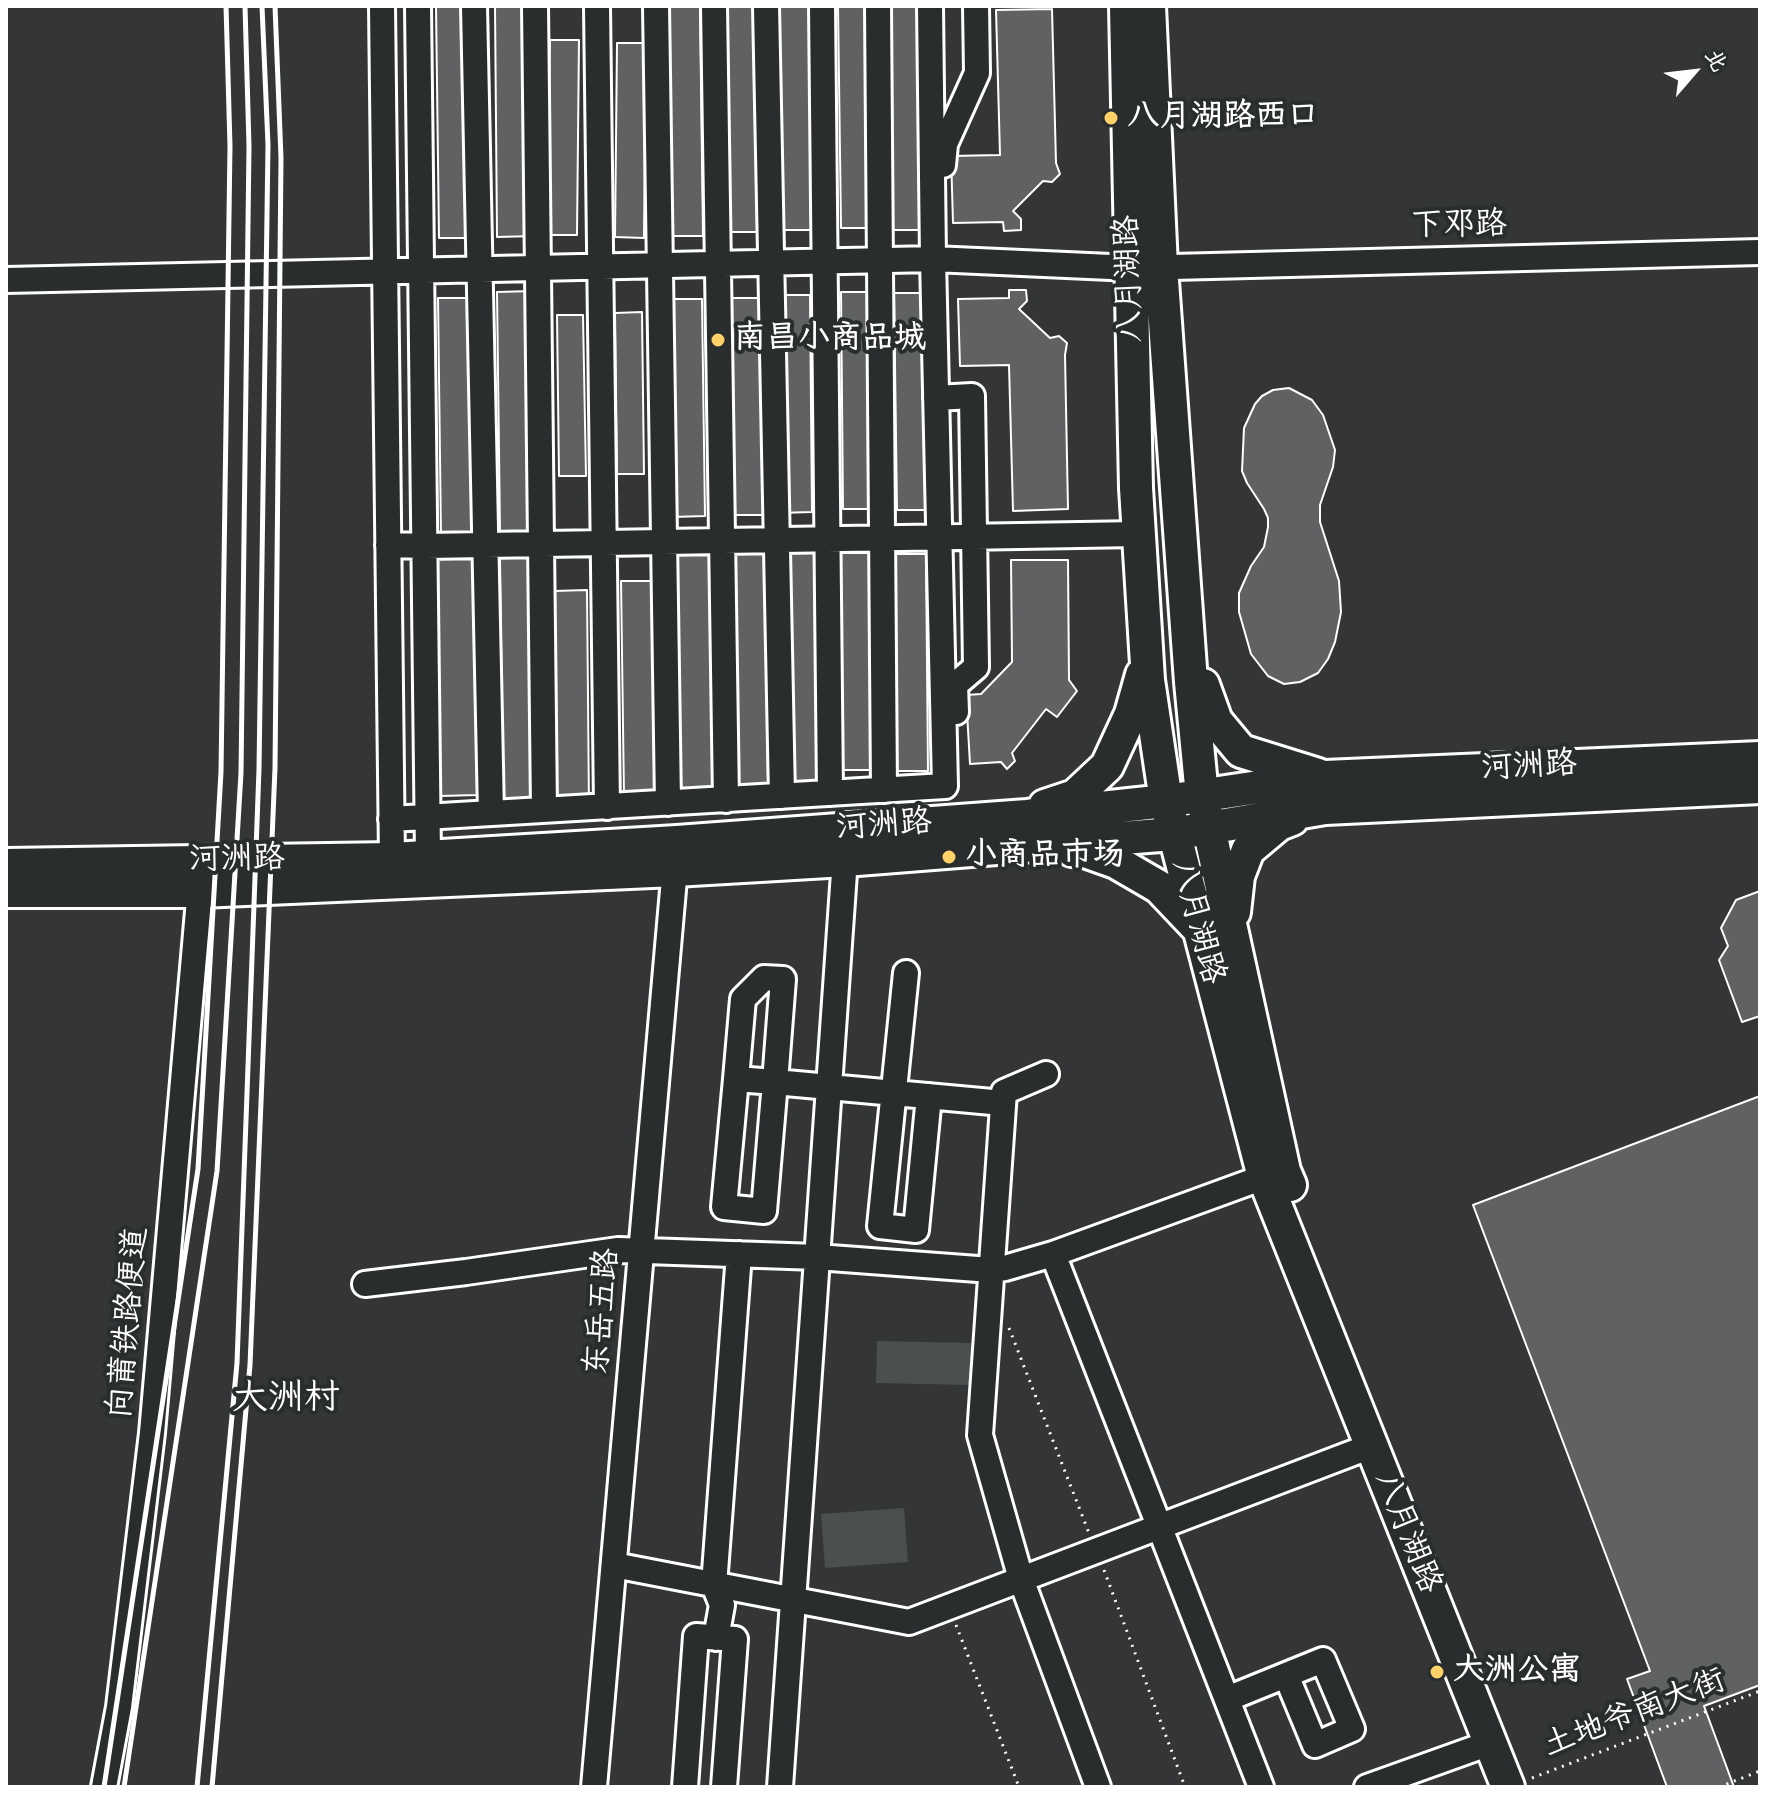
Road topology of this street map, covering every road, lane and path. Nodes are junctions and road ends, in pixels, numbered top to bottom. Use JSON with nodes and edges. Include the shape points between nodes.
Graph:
{"nodes":[{"id":1,"x":382,"y":6,"type":"edge"},
{"id":2,"x":418,"y":6,"type":"edge"},
{"id":3,"x":474,"y":6,"type":"edge"},
{"id":4,"x":535,"y":6,"type":"edge"},
{"id":5,"x":597,"y":6,"type":"edge"},
{"id":6,"x":656,"y":6,"type":"edge"},
{"id":7,"x":714,"y":6,"type":"edge"},
{"id":8,"x":766,"y":6,"type":"edge"},
{"id":9,"x":822,"y":6,"type":"edge"},
{"id":10,"x":878,"y":6,"type":"edge"},
{"id":11,"x":930,"y":6,"type":"edge"},
{"id":12,"x":976,"y":6,"type":"edge"},
{"id":13,"x":1126,"y":6,"type":"edge"},
{"id":14,"x":1149,"y":6,"type":"edge"},
{"id":15,"x":1760,"y":252,"type":"edge"},
{"id":16,"x":933,"y":259,"type":"junction"},
{"id":17,"x":880,"y":260,"type":"junction"},
{"id":18,"x":824,"y":262,"type":"junction"},
{"id":19,"x":771,"y":263,"type":"junction"},
{"id":20,"x":718,"y":264,"type":"junction"},
{"id":21,"x":660,"y":265,"type":"junction"},
{"id":22,"x":600,"y":267,"type":"junction"},
{"id":23,"x":1147,"y":267,"type":"junction"},
{"id":24,"x":538,"y":268,"type":"junction"},
{"id":25,"x":480,"y":269,"type":"junction"},
{"id":26,"x":385,"y":271,"type":"junction"},
{"id":27,"x":422,"y":271,"type":"junction"},
{"id":28,"x":6,"y":280,"type":"edge"},
{"id":29,"x":936,"y":398,"type":"junction"},
{"id":30,"x":1139,"y":534,"type":"junction"},
{"id":31,"x":973,"y":536,"type":"junction"},
{"id":32,"x":939,"y":537,"type":"junction"},
{"id":33,"x":882,"y":538,"type":"junction"},
{"id":34,"x":828,"y":539,"type":"junction"},
{"id":35,"x":777,"y":540,"type":"junction"},
{"id":36,"x":722,"y":541,"type":"junction"},
{"id":37,"x":664,"y":542,"type":"junction"},
{"id":38,"x":604,"y":543,"type":"junction"},
{"id":39,"x":541,"y":544,"type":"junction"},
{"id":40,"x":388,"y":545,"type":"junction"},
{"id":41,"x":485,"y":545,"type":"junction"},
{"id":42,"x":426,"y":546,"type":"junction"},
{"id":43,"x":1188,"y":645,"type":"junction"},
{"id":44,"x":1147,"y":656,"type":"junction"},
{"id":45,"x":1760,"y":758,"type":"edge"},
{"id":46,"x":1760,"y":787,"type":"edge"},
{"id":47,"x":884,"y":790,"type":"junction"},
{"id":48,"x":830,"y":793,"type":"junction"},
{"id":49,"x":1325,"y":793,"type":"junction"},
{"id":50,"x":782,"y":796,"type":"junction"},
{"id":51,"x":1202,"y":796,"type":"junction"},
{"id":52,"x":726,"y":800,"type":"junction"},
{"id":53,"x":1166,"y":801,"type":"junction"},
{"id":54,"x":668,"y":803,"type":"junction"},
{"id":55,"x":607,"y":807,"type":"junction"},
{"id":56,"x":544,"y":810,"type":"junction"},
{"id":57,"x":491,"y":813,"type":"junction"},
{"id":58,"x":427,"y":817,"type":"junction"},
{"id":59,"x":1014,"y":817,"type":"junction"},
{"id":60,"x":391,"y":819,"type":"junction"},
{"id":61,"x":960,"y":821,"type":"junction"},
{"id":62,"x":1209,"y":828,"type":"junction"},
{"id":63,"x":1173,"y":834,"type":"junction"},
{"id":64,"x":846,"y":845,"type":"junction"},
{"id":65,"x":1037,"y":845,"type":"junction"},
{"id":66,"x":428,"y":856,"type":"junction"},
{"id":67,"x":676,"y":856,"type":"junction"},
{"id":68,"x":392,"y":859,"type":"junction"},
{"id":69,"x":6,"y":865,"type":"edge"},
{"id":70,"x":201,"y":877,"type":"junction"},
{"id":71,"x":6,"y":891,"type":"edge"},
{"id":72,"x":1198,"y":929,"type":"junction"},
{"id":73,"x":1231,"y":935,"type":"junction"},
{"id":74,"x":906,"y":973,"type":"dead end"},
{"id":75,"x":1046,"y":1074,"type":"dead end"},
{"id":76,"x":736,"y":1079,"type":"junction"},
{"id":77,"x":775,"y":1082,"type":"junction"},
{"id":78,"x":829,"y":1087,"type":"junction"},
{"id":79,"x":893,"y":1093,"type":"junction"},
{"id":80,"x":929,"y":1096,"type":"junction"},
{"id":81,"x":1003,"y":1103,"type":"junction"},
{"id":82,"x":1264,"y":1177,"type":"junction"},
{"id":83,"x":641,"y":1251,"type":"junction"},
{"id":84,"x":739,"y":1254,"type":"junction"},
{"id":85,"x":1053,"y":1254,"type":"junction"},
{"id":86,"x":817,"y":1257,"type":"junction"},
{"id":87,"x":991,"y":1270,"type":"junction"},
{"id":88,"x":365,"y":1284,"type":"dead end"},
{"id":89,"x":1371,"y":1446,"type":"junction"},
{"id":90,"x":1159,"y":1527,"type":"junction"},
{"id":91,"x":614,"y":1565,"type":"junction"},
{"id":92,"x":1021,"y":1579,"type":"junction"},
{"id":93,"x":714,"y":1585,"type":"junction"},
{"id":94,"x":793,"y":1600,"type":"junction"},
{"id":95,"x":949,"y":1607,"type":"junction"},
{"id":96,"x":716,"y":1638,"type":"junction"},
{"id":97,"x":1286,"y":1675,"type":"dead end"},
{"id":98,"x":1760,"y":1691,"type":"edge"},
{"id":99,"x":1227,"y":1699,"type":"junction"},
{"id":100,"x":1490,"y":1743,"type":"junction"},
{"id":101,"x":687,"y":1751,"type":"junction"},
{"id":102,"x":726,"y":1757,"type":"junction"},
{"id":103,"x":1760,"y":1771,"type":"edge"},
{"id":104,"x":1520,"y":1785,"type":"edge"},
{"id":105,"x":104,"y":1787,"type":"edge"},
{"id":106,"x":594,"y":1787,"type":"edge"},
{"id":107,"x":685,"y":1787,"type":"edge"},
{"id":108,"x":724,"y":1787,"type":"edge"},
{"id":109,"x":780,"y":1787,"type":"edge"},
{"id":110,"x":1019,"y":1787,"type":"edge"},
{"id":111,"x":1098,"y":1787,"type":"edge"},
{"id":112,"x":1261,"y":1787,"type":"edge"},
{"id":113,"x":1367,"y":1787,"type":"edge"},
{"id":114,"x":1719,"y":1787,"type":"edge"}],
"edges":[{"from":1,"to":26,"type":"street"},
{"from":2,"to":27,"type":"street"},
{"from":3,"to":25,"type":"street"},
{"from":4,"to":24,"type":"street"},
{"from":5,"to":22,"type":"street"},
{"from":6,"to":21,"type":"street"},
{"from":7,"to":20,"type":"street"},
{"from":8,"to":19,"type":"street"},
{"from":9,"to":18,"type":"street"},
{"from":10,"to":17,"type":"street"},
{"from":11,"to":16,"type":"street"},
{"from":12,"to":16,"type":"street","via":[[977,73],[945,144]]},
{"from":13,"to":23,"type":"main road","name":"八月湖路","via":[[1129,208]]},
{"from":14,"to":23,"type":"main road","name":"八月湖路"},
{"from":15,"to":23,"type":"street","name":"下邓路"},
{"from":16,"to":17,"type":"street","name":"下邓路"},
{"from":16,"to":23,"type":"street","name":"下邓路"},
{"from":16,"to":29,"type":"street"},
{"from":17,"to":18,"type":"street","name":"下邓路"},
{"from":17,"to":33,"type":"street"},
{"from":18,"to":19,"type":"street","name":"下邓路"},
{"from":18,"to":34,"type":"street"},
{"from":19,"to":20,"type":"street","name":"下邓路"},
{"from":19,"to":35,"type":"street"},
{"from":20,"to":21,"type":"street","name":"下邓路"},
{"from":20,"to":36,"type":"street"},
{"from":21,"to":22,"type":"street","name":"下邓路"},
{"from":21,"to":37,"type":"street"},
{"from":22,"to":24,"type":"street","name":"下邓路"},
{"from":22,"to":38,"type":"street"},
{"from":23,"to":30,"type":"main road","name":"八月湖路","via":[[1136,488]]},
{"from":23,"to":43,"type":"main road","name":"八月湖路"},
{"from":24,"to":25,"type":"street","name":"下邓路"},
{"from":24,"to":39,"type":"street"},
{"from":25,"to":27,"type":"street","name":"下邓路"},
{"from":25,"to":41,"type":"street"},
{"from":26,"to":27,"type":"street","name":"下邓路"},
{"from":26,"to":28,"type":"street","name":"下邓路"},
{"from":26,"to":40,"type":"street"},
{"from":27,"to":42,"type":"street"},
{"from":29,"to":31,"type":"street","via":[[972,396]]},
{"from":29,"to":32,"type":"street"},
{"from":30,"to":31,"type":"street"},
{"from":30,"to":44,"type":"main road","name":"八月湖路"},
{"from":31,"to":32,"type":"street"},
{"from":31,"to":61,"type":"street","via":[[976,667],[955,685]]},
{"from":32,"to":33,"type":"street"},
{"from":32,"to":47,"type":"street","via":[[945,786]]},
{"from":33,"to":34,"type":"street"},
{"from":33,"to":47,"type":"street"},
{"from":34,"to":35,"type":"street"},
{"from":34,"to":48,"type":"street"},
{"from":35,"to":36,"type":"street"},
{"from":35,"to":50,"type":"street"},
{"from":36,"to":37,"type":"street"},
{"from":36,"to":52,"type":"street"},
{"from":37,"to":38,"type":"street"},
{"from":37,"to":54,"type":"street"},
{"from":38,"to":39,"type":"street"},
{"from":38,"to":55,"type":"street"},
{"from":39,"to":41,"type":"street"},
{"from":39,"to":56,"type":"street"},
{"from":40,"to":42,"type":"street"},
{"from":40,"to":60,"type":"street"},
{"from":41,"to":42,"type":"street"},
{"from":41,"to":57,"type":"street"},
{"from":42,"to":58,"type":"street"},
{"from":43,"to":49,"type":"main road","via":[[1216,721],[1241,751]]},
{"from":43,"to":51,"type":"main road","name":"八月湖路"},
{"from":44,"to":53,"type":"main road","name":"八月湖路"},
{"from":44,"to":59,"type":"main road","via":[[1131,714],[1107,766],[1075,796]]},
{"from":45,"to":49,"type":"main road","name":"河洲路"},
{"from":46,"to":49,"type":"main road"},
{"from":47,"to":48,"type":"street"},
{"from":48,"to":50,"type":"street"},
{"from":49,"to":51,"type":"main road","name":"河洲路"},
{"from":49,"to":62,"type":"main road"},
{"from":49,"to":73,"type":"main road","via":[[1248,850],[1238,876]]},
{"from":50,"to":52,"type":"street"},
{"from":51,"to":53,"type":"main road","name":"河洲路"},
{"from":51,"to":62,"type":"main road","name":"八月湖路"},
{"from":52,"to":54,"type":"street"},
{"from":53,"to":59,"type":"main road","name":"河洲路"},
{"from":53,"to":63,"type":"main road","name":"八月湖路"},
{"from":54,"to":55,"type":"street"},
{"from":55,"to":56,"type":"street"},
{"from":56,"to":57,"type":"street"},
{"from":57,"to":58,"type":"street"},
{"from":58,"to":60,"type":"street"},
{"from":58,"to":66,"type":"street"},
{"from":59,"to":61,"type":"main road","name":"河洲路"},
{"from":60,"to":68,"type":"street"},
{"from":61,"to":64,"type":"main road","name":"河洲路"},
{"from":62,"to":63,"type":"main road"},
{"from":62,"to":73,"type":"main road","name":"八月湖路"},
{"from":63,"to":65,"type":"main road"},
{"from":63,"to":72,"type":"main road","name":"八月湖路"},
{"from":64,"to":65,"type":"main road"},
{"from":64,"to":67,"type":"main road","name":"河洲路"},
{"from":64,"to":78,"type":"street"},
{"from":65,"to":72,"type":"main road","via":[[1085,851],[1116,862],[1159,887]]},
{"from":66,"to":67,"type":"main road","name":"河洲路"},
{"from":66,"to":68,"type":"main road","name":"河洲路"},
{"from":67,"to":70,"type":"main road"},
{"from":67,"to":83,"type":"street","name":"东岳五路"},
{"from":68,"to":70,"type":"main road","name":"河洲路"},
{"from":69,"to":70,"type":"main road","name":"河洲路"},
{"from":70,"to":71,"type":"main road"},
{"from":70,"to":105,"type":"street","name":"向莆铁路便道","via":[[152,1433],[119,1707]]},
{"from":72,"to":82,"type":"main road","name":"八月湖路"},
{"from":73,"to":104,"type":"main road","name":"八月湖路","via":[[1284,1171]]},
{"from":74,"to":79,"type":"street"},
{"from":75,"to":81,"type":"street","via":[[1004,1092]]},
{"from":76,"to":77,"type":"street"},
{"from":76,"to":77,"type":"street","via":[[743,999],[764,978],[783,979]]},
{"from":76,"to":77,"type":"street","via":[[724,1207],[764,1211]]},
{"from":77,"to":78,"type":"street"},
{"from":78,"to":79,"type":"street"},
{"from":78,"to":86,"type":"street"},
{"from":79,"to":80,"type":"street"},
{"from":79,"to":80,"type":"street","via":[[880,1226],[916,1230]]},
{"from":80,"to":81,"type":"street"},
{"from":81,"to":87,"type":"street"},
{"from":82,"to":85,"type":"street"},
{"from":82,"to":89,"type":"main road","name":"八月湖路"},
{"from":83,"to":84,"type":"street"},
{"from":83,"to":88,"type":"street"},
{"from":83,"to":91,"type":"street","name":"东岳五路"},
{"from":84,"to":86,"type":"street"},
{"from":84,"to":93,"type":"street"},
{"from":85,"to":87,"type":"street"},
{"from":85,"to":90,"type":"street"},
{"from":86,"to":87,"type":"street"},
{"from":86,"to":94,"type":"street"},
{"from":87,"to":92,"type":"street","via":[[980,1435]]},
{"from":89,"to":90,"type":"street"},
{"from":89,"to":100,"type":"main road","name":"八月湖路"},
{"from":90,"to":92,"type":"street"},
{"from":90,"to":99,"type":"street"},
{"from":91,"to":93,"type":"street"},
{"from":91,"to":106,"type":"street","name":"东岳五路"},
{"from":92,"to":95,"type":"street"},
{"from":92,"to":111,"type":"street"},
{"from":93,"to":94,"type":"street"},
{"from":93,"to":96,"type":"street","via":[[722,1605]]},
{"from":94,"to":95,"type":"street","via":[[909,1622]]},
{"from":94,"to":109,"type":"street"},
{"from":95,"to":110,"type":"path"},
{"from":96,"to":101,"type":"street","via":[[696,1636]]},
{"from":96,"to":102,"type":"street","via":[[735,1639]]},
{"from":97,"to":99,"type":"street"},
{"from":98,"to":104,"type":"path","name":"土地爷南大街"},
{"from":99,"to":112,"type":"street"},
{"from":100,"to":104,"type":"main road","name":"八月湖路"},
{"from":100,"to":113,"type":"street"},
{"from":101,"to":102,"type":"street"},
{"from":101,"to":107,"type":"street"},
{"from":102,"to":108,"type":"street"},
{"from":103,"to":114,"type":"path"}]}
